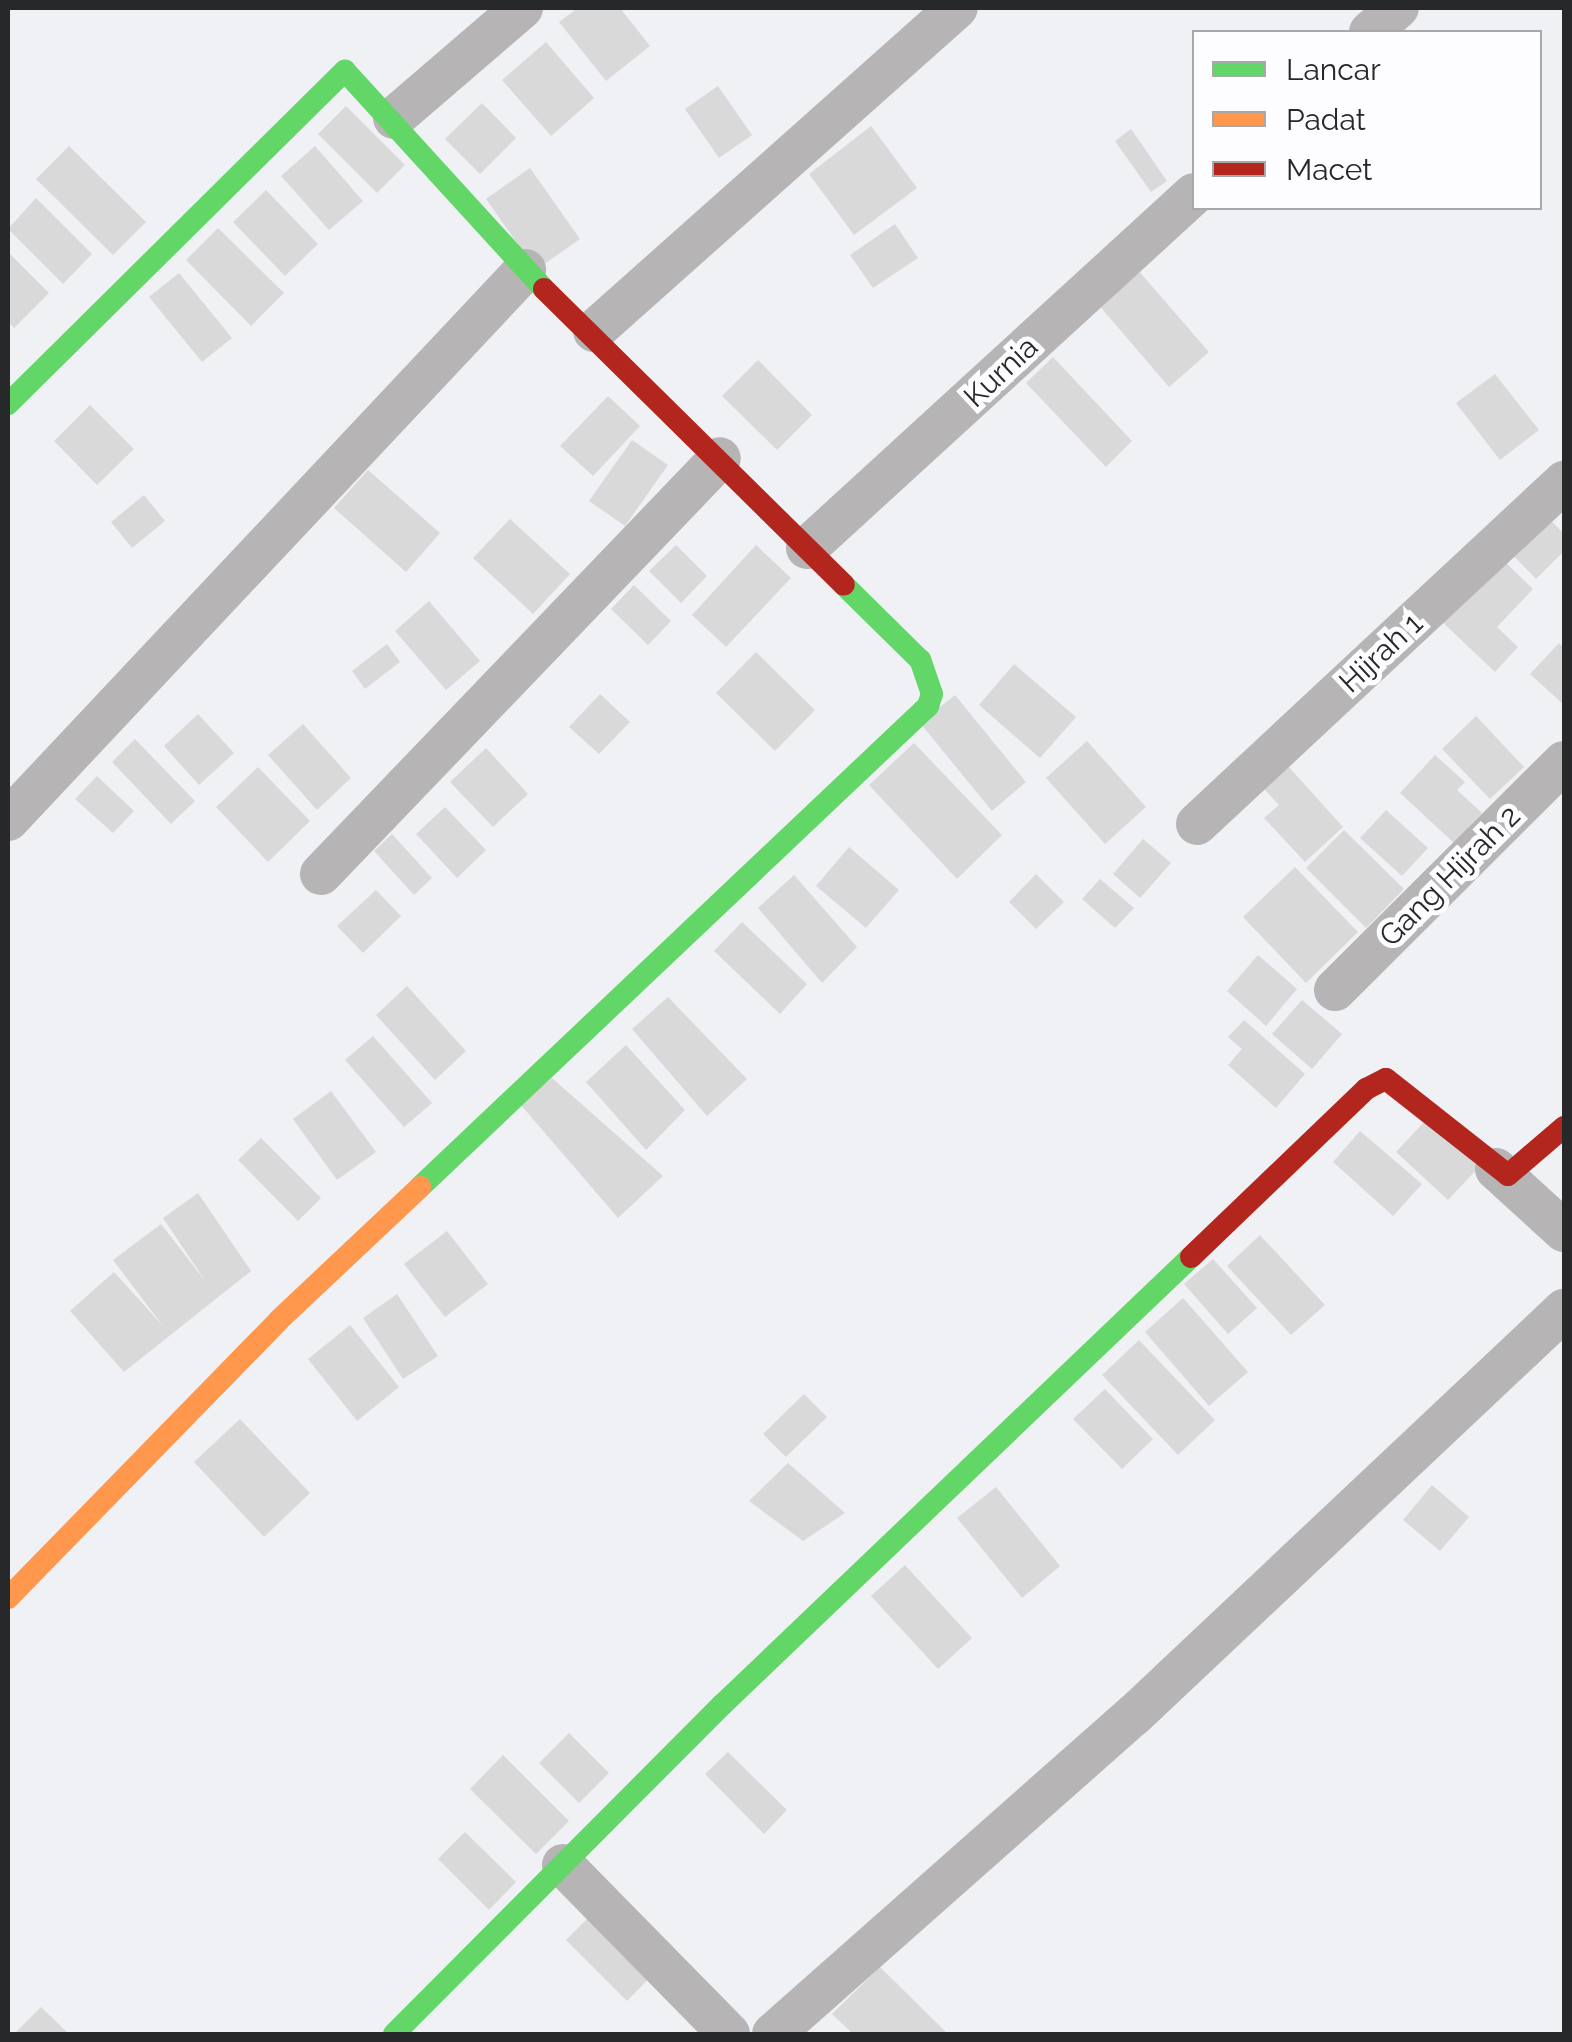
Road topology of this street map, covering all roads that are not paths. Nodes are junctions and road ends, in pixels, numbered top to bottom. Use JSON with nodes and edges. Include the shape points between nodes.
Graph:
{"nodes":[{"id":1,"x":957,"y":8,"type":"edge"},
{"id":2,"x":1398,"y":8,"type":"edge"},
{"id":3,"x":513,"y":11,"type":"edge"},
{"id":4,"x":1372,"y":30,"type":"edge"},
{"id":5,"x":394,"y":118,"type":"junction"},
{"id":6,"x":1192,"y":196,"type":"edge"},
{"id":7,"x":525,"y":270,"type":"junction"},
{"id":8,"x":594,"y":331,"type":"junction"},
{"id":9,"x":8,"y":404,"type":"edge"},
{"id":10,"x":720,"y":458,"type":"junction"},
{"id":11,"x":1564,"y":482,"type":"edge"},
{"id":12,"x":807,"y":548,"type":"junction"},
{"id":13,"x":1564,"y":762,"type":"edge"},
{"id":14,"x":8,"y":820,"type":"edge"},
{"id":15,"x":1197,"y":824,"type":"dead end"},
{"id":16,"x":321,"y":874,"type":"dead end"},
{"id":17,"x":1335,"y":990,"type":"dead end"},
{"id":18,"x":1564,"y":1127,"type":"edge"},
{"id":19,"x":1496,"y":1168,"type":"junction"},
{"id":20,"x":1564,"y":1231,"type":"edge"},
{"id":21,"x":1564,"y":1310,"type":"edge"},
{"id":22,"x":8,"y":1598,"type":"edge"},
{"id":23,"x":563,"y":1865,"type":"junction"},
{"id":24,"x":394,"y":2034,"type":"edge"},
{"id":25,"x":728,"y":2034,"type":"edge"},
{"id":26,"x":773,"y":2034,"type":"edge"}],
"edges":[{"from":1,"to":8,"type":"street"},
{"from":2,"to":4,"type":"street"},
{"from":3,"to":5,"type":"street"},
{"from":5,"to":7,"type":"street"},
{"from":5,"to":9,"type":"street","via":[[345,71]]},
{"from":6,"to":12,"type":"street","name":"Kurnia"},
{"from":7,"to":8,"type":"street"},
{"from":7,"to":14,"type":"street"},
{"from":8,"to":10,"type":"street"},
{"from":10,"to":12,"type":"street"},
{"from":10,"to":16,"type":"street"},
{"from":11,"to":15,"type":"street","name":"Hijrah 1"},
{"from":12,"to":22,"type":"street","via":[[920,660],[930,680],[928,706],[279,1320]]},
{"from":13,"to":17,"type":"street","name":"Gang Hijrah 2"},
{"from":18,"to":19,"type":"street","via":[[1520,1172]]},
{"from":19,"to":20,"type":"street"},
{"from":19,"to":23,"type":"street","via":[[1396,1082],[1366,1088]]},
{"from":21,"to":26,"type":"street","via":[[1134,1715]]},
{"from":23,"to":24,"type":"street"},
{"from":23,"to":25,"type":"street"}]}
